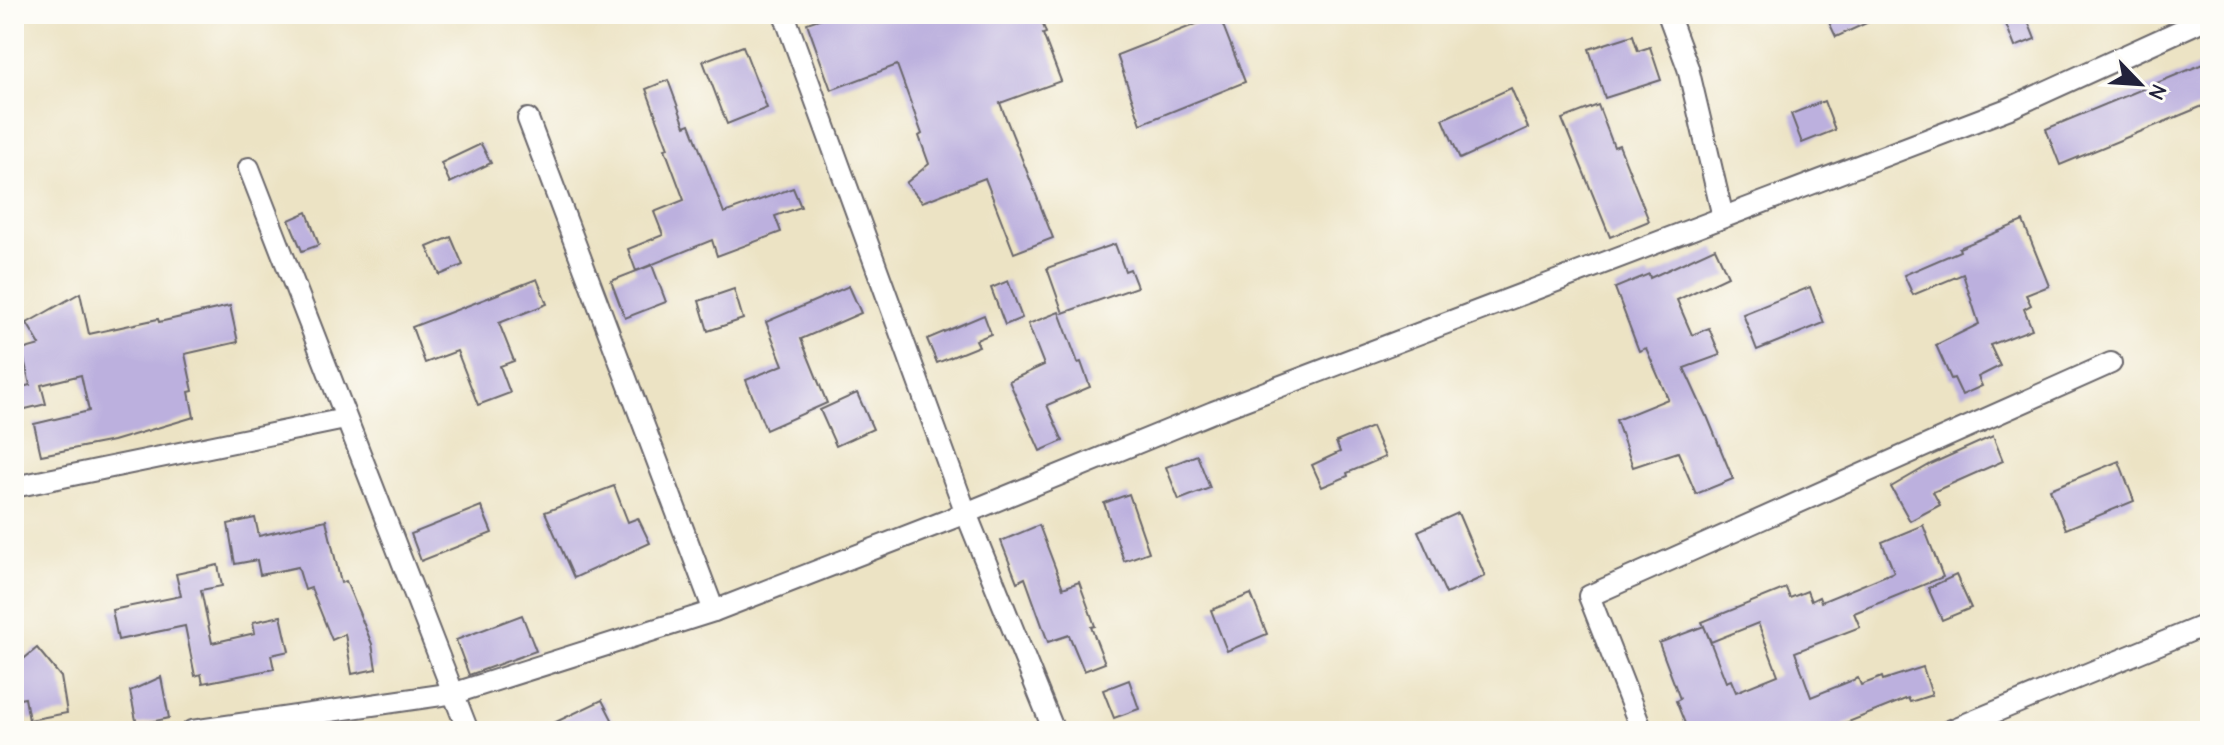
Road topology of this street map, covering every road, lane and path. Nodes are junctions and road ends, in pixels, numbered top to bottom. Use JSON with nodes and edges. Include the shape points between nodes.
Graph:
{"nodes":[{"id":1,"x":784,"y":14,"type":"edge"},
{"id":2,"x":1668,"y":14,"type":"edge"},
{"id":3,"x":2210,"y":17,"type":"edge"},
{"id":4,"x":528,"y":119,"type":"dead end"},
{"id":5,"x":249,"y":168,"type":"dead end"},
{"id":6,"x":1723,"y":217,"type":"junction"},
{"id":7,"x":2111,"y":363,"type":"dead end"},
{"id":8,"x":345,"y":419,"type":"junction"},
{"id":9,"x":14,"y":487,"type":"edge"},
{"id":10,"x":966,"y":513,"type":"junction"},
{"id":11,"x":714,"y":611,"type":"junction"},
{"id":12,"x":2210,"y":623,"type":"edge"},
{"id":13,"x":455,"y":693,"type":"junction"},
{"id":14,"x":192,"y":731,"type":"edge"},
{"id":15,"x":468,"y":731,"type":"edge"},
{"id":16,"x":1054,"y":731,"type":"edge"},
{"id":17,"x":1642,"y":731,"type":"edge"},
{"id":18,"x":1949,"y":731,"type":"edge"}],
"edges":[{"from":1,"to":10,"type":"street"},
{"from":2,"to":6,"type":"street","via":[[1688,68]]},
{"from":3,"to":6,"type":"street","via":[[2010,108]]},
{"from":4,"to":11,"type":"street"},
{"from":5,"to":8,"type":"street"},
{"from":6,"to":10,"type":"street","via":[[1213,412]]},
{"from":7,"to":17,"type":"street","via":[[1589,596]]},
{"from":8,"to":9,"type":"street"},
{"from":8,"to":13,"type":"street"},
{"from":10,"to":11,"type":"street"},
{"from":10,"to":16,"type":"street"},
{"from":11,"to":13,"type":"street"},
{"from":12,"to":18,"type":"street"},
{"from":13,"to":14,"type":"street"},
{"from":13,"to":15,"type":"street"}]}
